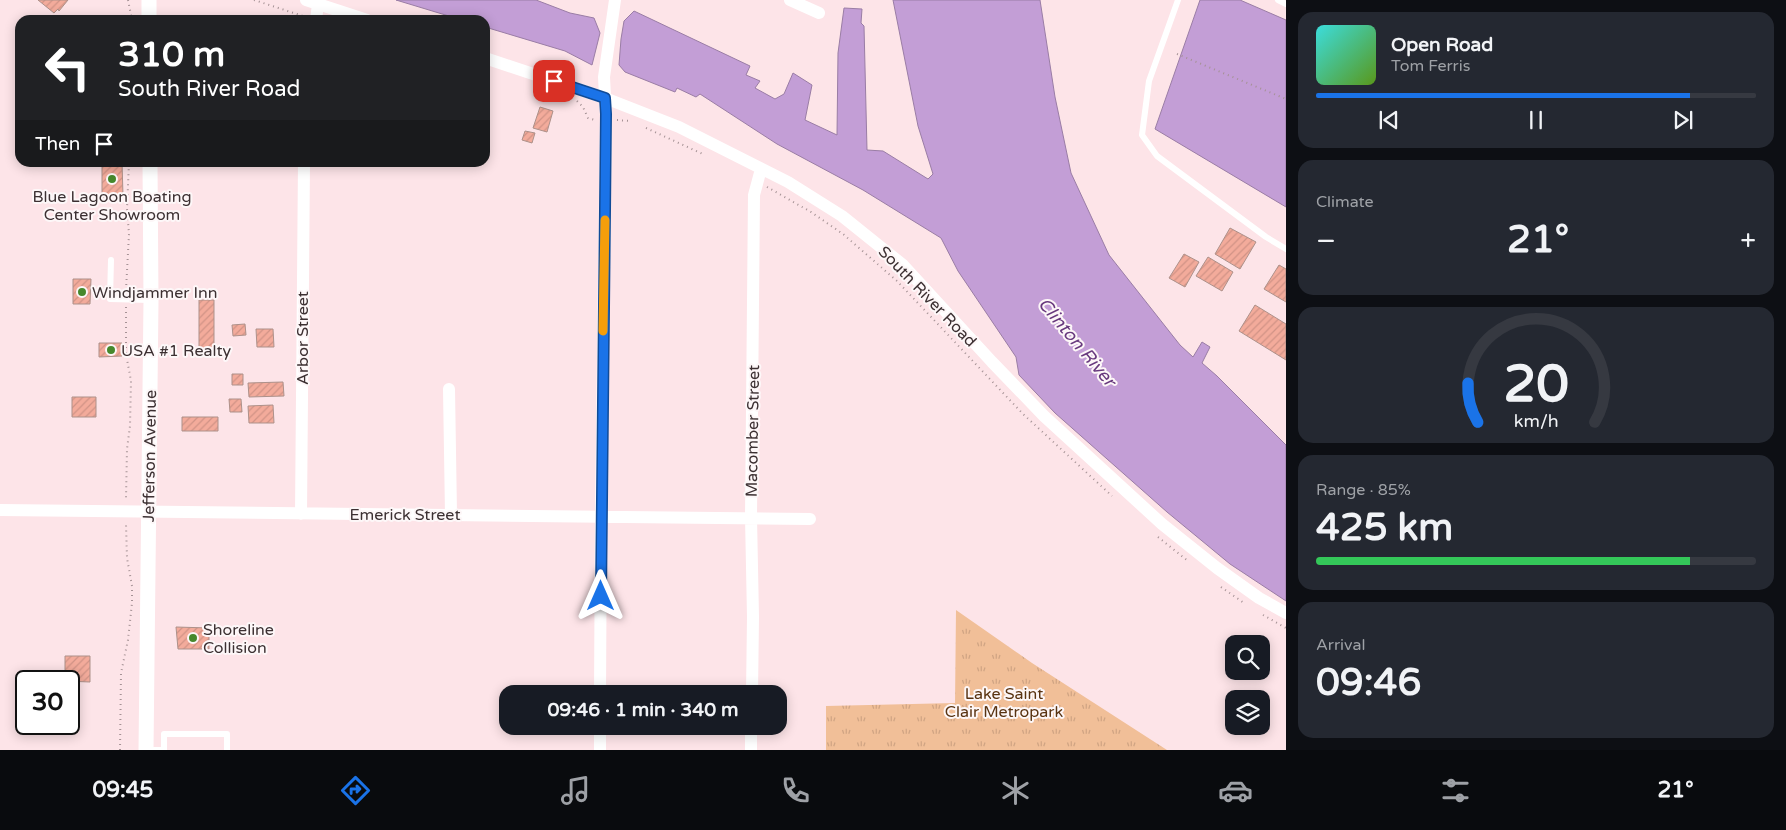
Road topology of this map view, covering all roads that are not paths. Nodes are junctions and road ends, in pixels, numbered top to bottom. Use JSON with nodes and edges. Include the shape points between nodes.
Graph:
{"nodes":[{"id":1,"x":149,"y":0,"type":"edge"},
{"id":2,"x":615,"y":0,"type":"edge"},
{"id":3,"x":790,"y":0,"type":"edge"},
{"id":4,"x":1178,"y":0,"type":"edge"},
{"id":5,"x":1278,"y":0,"type":"edge"},
{"id":6,"x":312,"y":2,"type":"edge"},
{"id":7,"x":1286,"y":4,"type":"edge"},
{"id":8,"x":819,"y":13,"type":"dead end"},
{"id":9,"x":149,"y":15,"type":"edge"},
{"id":10,"x":315,"y":15,"type":"edge"},
{"id":11,"x":352,"y":15,"type":"edge"},
{"id":12,"x":490,"y":60,"type":"edge"},
{"id":13,"x":605,"y":98,"type":"junction"},
{"id":14,"x":150,"y":167,"type":"edge"},
{"id":15,"x":304,"y":167,"type":"edge"},
{"id":16,"x":761,"y":168,"type":"junction"},
{"id":17,"x":1286,"y":249,"type":"edge"},
{"id":18,"x":111,"y":260,"type":"dead end"},
{"id":19,"x":151,"y":300,"type":"junction"},
{"id":20,"x":449,"y":389,"type":"dead end"},
{"id":21,"x":0,"y":510,"type":"edge"},
{"id":22,"x":149,"y":513,"type":"junction"},
{"id":23,"x":301,"y":514,"type":"junction"},
{"id":24,"x":451,"y":514,"type":"junction"},
{"id":25,"x":601,"y":517,"type":"junction"},
{"id":26,"x":751,"y":517,"type":"junction"},
{"id":27,"x":810,"y":518,"type":"dead end"},
{"id":28,"x":1286,"y":613,"type":"edge"},
{"id":29,"x":600,"y":685,"type":"edge"},
{"id":30,"x":752,"y":685,"type":"edge"},
{"id":31,"x":600,"y":735,"type":"edge"},
{"id":32,"x":752,"y":735,"type":"edge"},
{"id":33,"x":146,"y":750,"type":"edge"},
{"id":34,"x":164,"y":750,"type":"edge"},
{"id":35,"x":227,"y":750,"type":"edge"},
{"id":36,"x":600,"y":750,"type":"edge"},
{"id":37,"x":751,"y":750,"type":"edge"}],
"edges":[{"from":1,"to":9,"type":"street"},
{"from":2,"to":13,"type":"street","via":[[604,77]]},
{"from":3,"to":8,"type":"street"},
{"from":4,"to":17,"type":"lane","via":[[1148,81],[1142,135],[1157,156]]},
{"from":5,"to":7,"type":"lane"},
{"from":6,"to":10,"type":"street"},
{"from":6,"to":11,"type":"street"},
{"from":12,"to":13,"type":"street","name":"South River Road"},
{"from":13,"to":16,"type":"street","name":"South River Road","via":[[679,127]]},
{"from":13,"to":25,"type":"street"},
{"from":14,"to":19,"type":"street","name":"Jefferson Avenue"},
{"from":15,"to":23,"type":"street","name":"Arbor Street"},
{"from":16,"to":26,"type":"street","name":"Macomber Street","via":[[754,195]]},
{"from":16,"to":28,"type":"street","name":"South River Road","via":[[842,216],[903,265],[1044,416],[1110,478],[1217,568]]},
{"from":18,"to":19,"type":"lane","via":[[110,299]]},
{"from":19,"to":22,"type":"street","name":"Jefferson Avenue"},
{"from":20,"to":24,"type":"street"},
{"from":21,"to":22,"type":"street","name":"Emerick Street"},
{"from":22,"to":23,"type":"street","name":"Emerick Street"},
{"from":22,"to":33,"type":"street","name":"Jefferson Avenue"},
{"from":23,"to":24,"type":"street","name":"Emerick Street"},
{"from":24,"to":25,"type":"street","name":"Emerick Street"},
{"from":25,"to":26,"type":"street","name":"Emerick Street"},
{"from":25,"to":29,"type":"street"},
{"from":26,"to":27,"type":"street","name":"Emerick Street"},
{"from":26,"to":30,"type":"street","name":"Macomber Street"},
{"from":31,"to":36,"type":"street"},
{"from":32,"to":37,"type":"street"},
{"from":33,"to":34,"type":"lane"},
{"from":34,"to":35,"type":"lane","via":[[164,734],[227,734]]}]}
